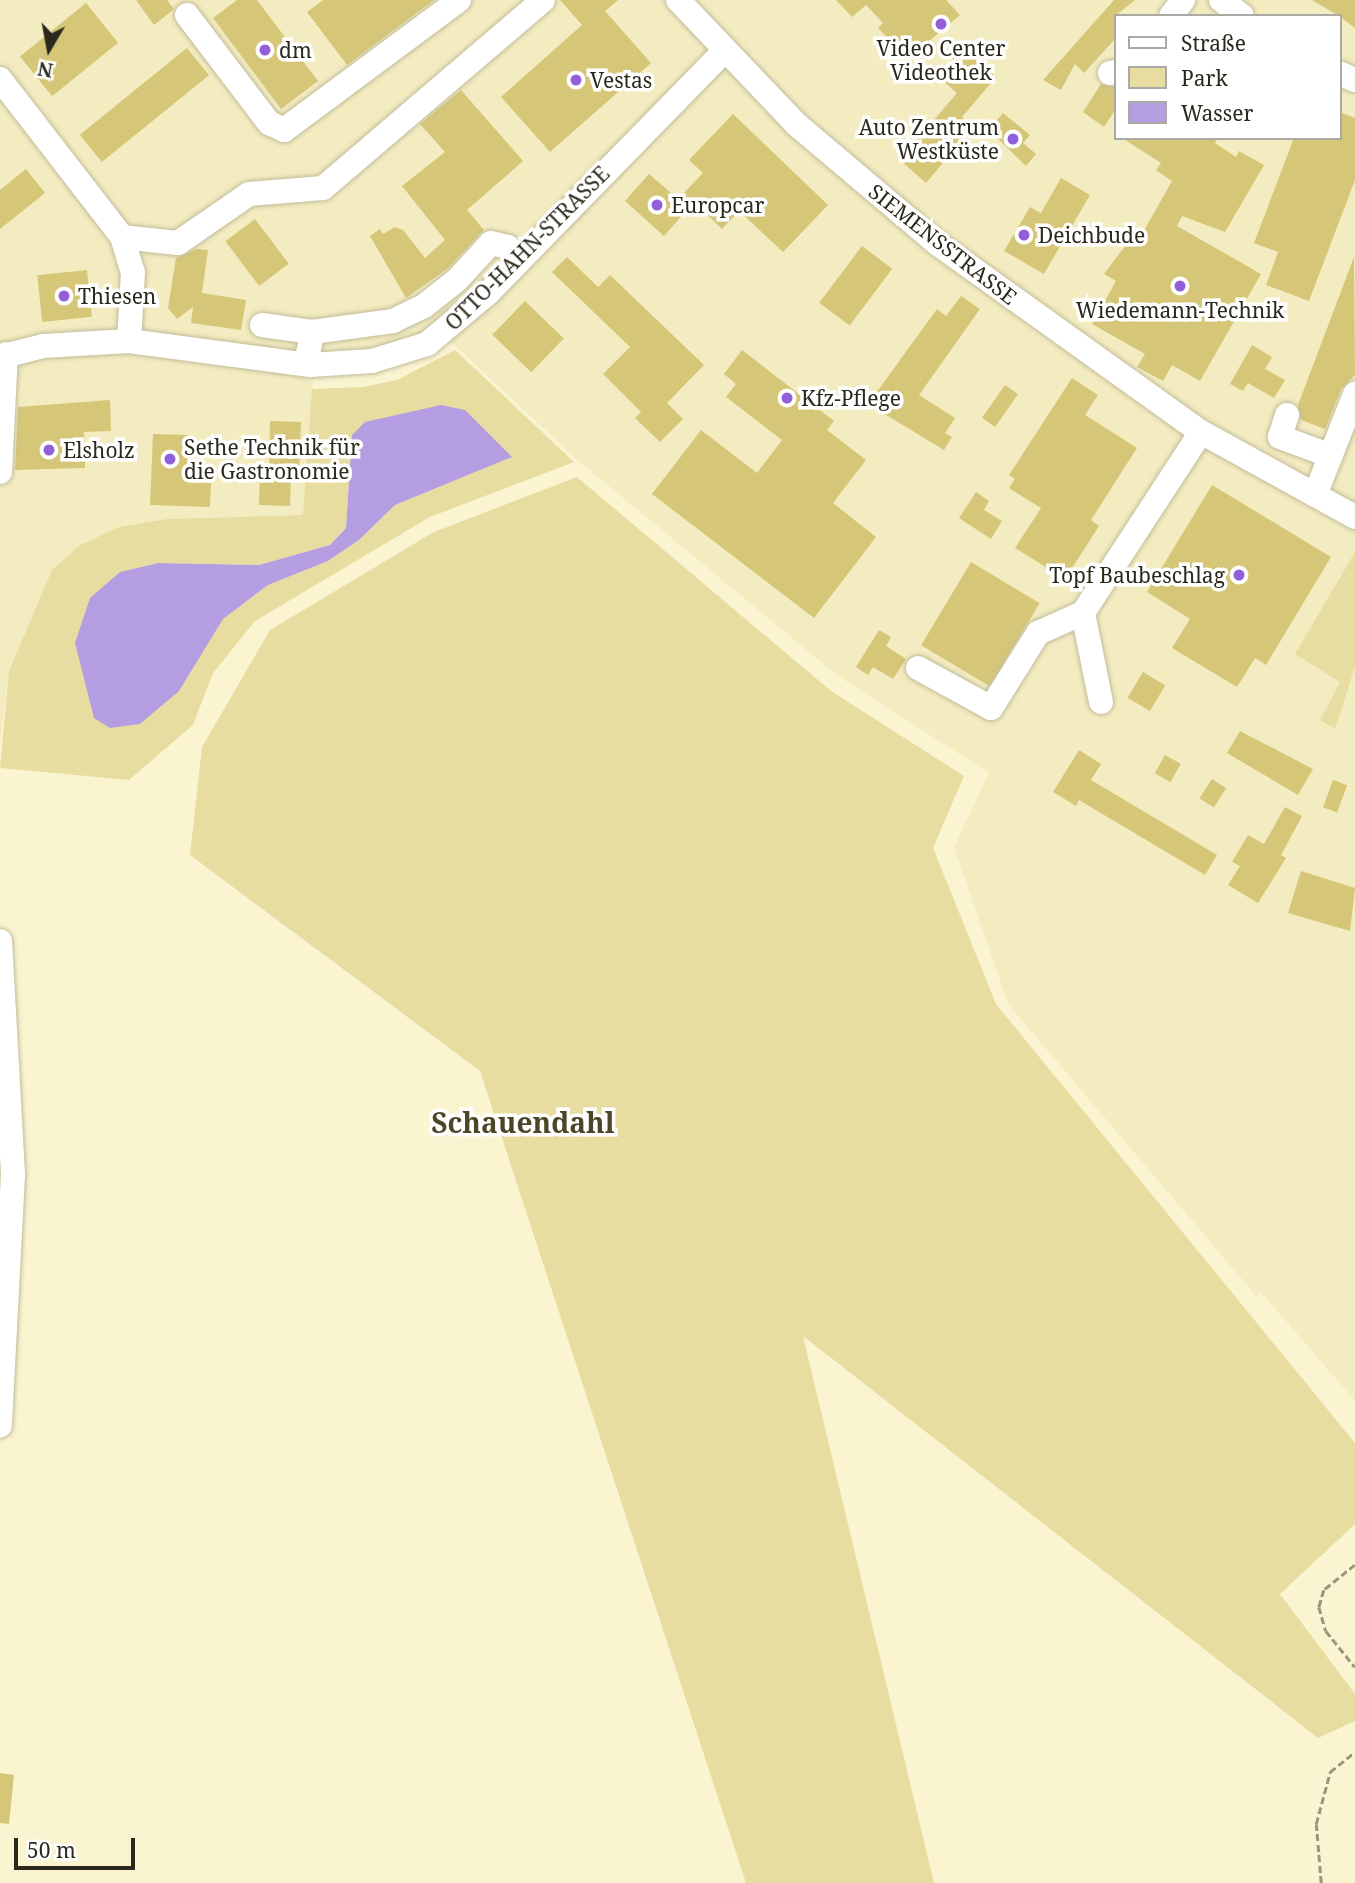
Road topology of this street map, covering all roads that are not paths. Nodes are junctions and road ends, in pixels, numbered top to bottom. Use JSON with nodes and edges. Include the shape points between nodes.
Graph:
{"nodes":[{"id":1,"x":458,"y":0,"type":"edge"},
{"id":2,"x":544,"y":0,"type":"edge"},
{"id":3,"x":678,"y":0,"type":"edge"},
{"id":4,"x":1221,"y":0,"type":"edge"},
{"id":5,"x":1239,"y":14,"type":"edge"},
{"id":6,"x":187,"y":15,"type":"dead end"},
{"id":7,"x":724,"y":51,"type":"junction"},
{"id":8,"x":0,"y":79,"type":"edge"},
{"id":9,"x":122,"y":237,"type":"junction"},
{"id":10,"x":518,"y":260,"type":"junction"},
{"id":11,"x":262,"y":325,"type":"dead end"},
{"id":12,"x":312,"y":332,"type":"junction"},
{"id":13,"x":129,"y":341,"type":"junction"},
{"id":14,"x":3,"y":356,"type":"edge"},
{"id":15,"x":306,"y":364,"type":"junction"},
{"id":16,"x":1355,"y":394,"type":"edge"},
{"id":17,"x":1287,"y":415,"type":"dead end"},
{"id":18,"x":1201,"y":432,"type":"junction"},
{"id":19,"x":1331,"y":456,"type":"junction"},
{"id":20,"x":0,"y":472,"type":"edge"},
{"id":21,"x":1315,"y":495,"type":"junction"},
{"id":22,"x":1355,"y":517,"type":"edge"},
{"id":23,"x":1083,"y":613,"type":"junction"},
{"id":24,"x":918,"y":668,"type":"dead end"},
{"id":25,"x":1101,"y":702,"type":"dead end"},
{"id":26,"x":0,"y":941,"type":"edge"},
{"id":27,"x":0,"y":1426,"type":"edge"}],
"edges":[{"from":1,"to":6,"type":"street","via":[[284,130],[269,123]]},
{"from":2,"to":9,"type":"street","via":[[323,188],[249,194],[178,243]]},
{"from":3,"to":7,"type":"street","name":"SIEMENSSTRASSE"},
{"from":4,"to":5,"type":"street"},
{"from":7,"to":10,"type":"street","name":"OTTO-HAHN-STRASSE"},
{"from":7,"to":18,"type":"street","name":"SIEMENSSTRASSE","via":[[796,124],[938,244],[1094,360]]},
{"from":8,"to":9,"type":"street"},
{"from":9,"to":13,"type":"street","via":[[134,272]]},
{"from":10,"to":12,"type":"street","via":[[508,247],[491,243],[457,280],[403,316],[344,331]]},
{"from":10,"to":15,"type":"street","name":"OTTO-HAHN-STRASSE","via":[[488,293],[427,344],[372,361]]},
{"from":11,"to":12,"type":"street"},
{"from":12,"to":15,"type":"street"},
{"from":13,"to":14,"type":"street","name":"OTTO-HAHN-STRASSE","via":[[81,341]]},
{"from":13,"to":15,"type":"street","name":"OTTO-HAHN-STRASSE"},
{"from":14,"to":20,"type":"street"},
{"from":16,"to":19,"type":"street"},
{"from":17,"to":19,"type":"street","via":[[1280,437]]},
{"from":18,"to":21,"type":"street","name":"SIEMENSSTRASSE"},
{"from":18,"to":23,"type":"street"},
{"from":19,"to":21,"type":"street"},
{"from":21,"to":22,"type":"street","name":"SIEMENSSTRASSE"},
{"from":23,"to":24,"type":"street","via":[[1038,633],[991,708]]},
{"from":23,"to":25,"type":"street"},
{"from":26,"to":27,"type":"street","via":[[13,1175]]}]}
